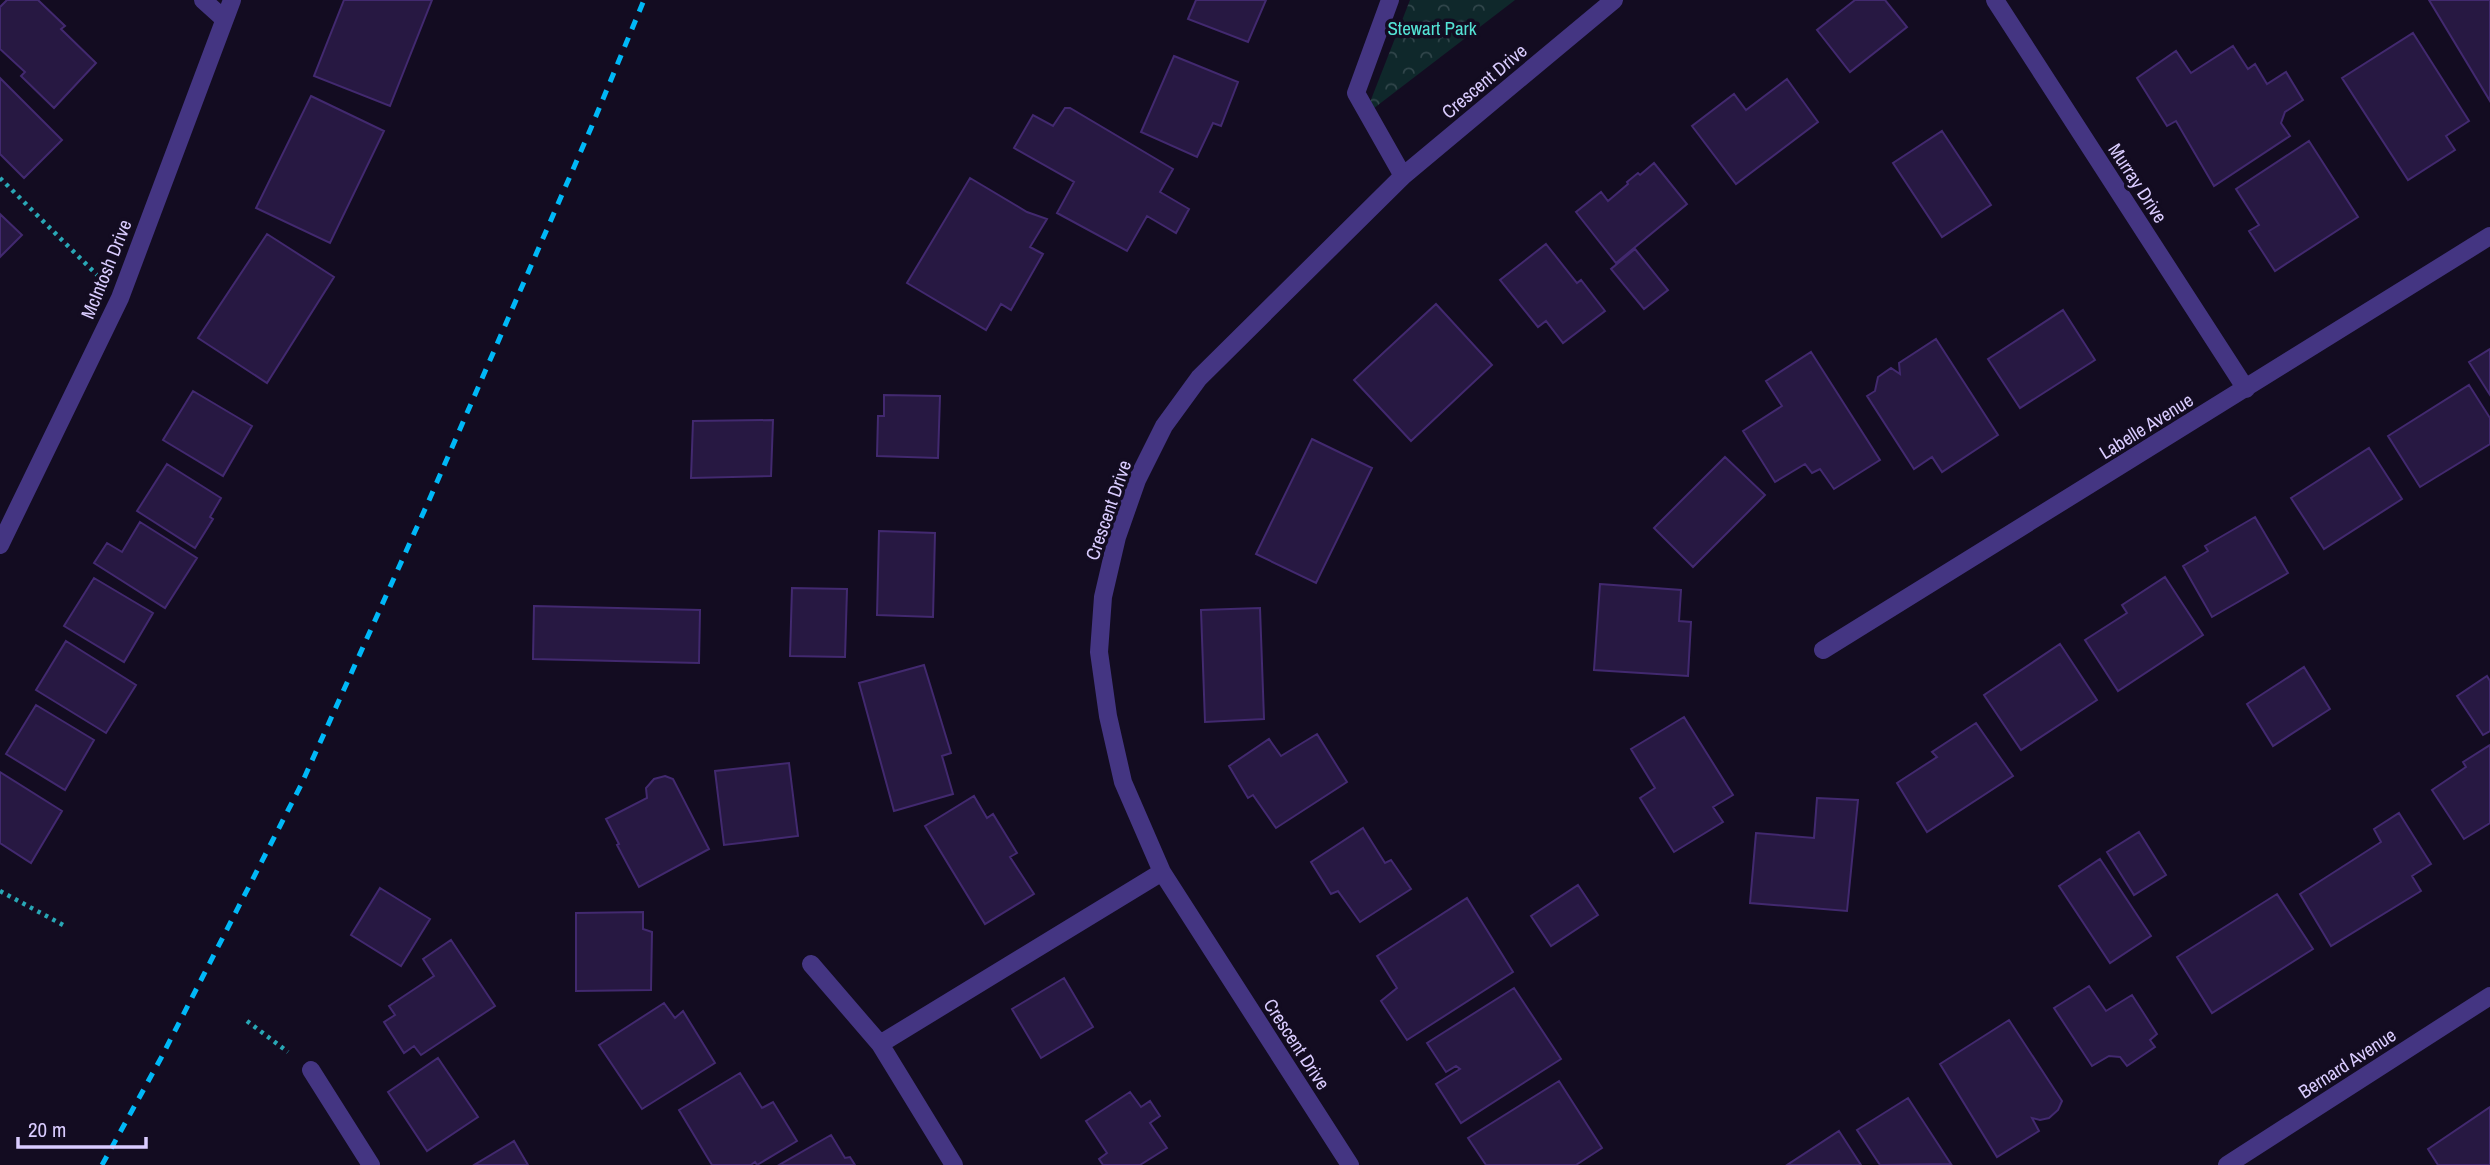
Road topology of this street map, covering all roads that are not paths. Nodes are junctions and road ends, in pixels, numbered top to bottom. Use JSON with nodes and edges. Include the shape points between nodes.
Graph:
{"nodes":[{"id":1,"x":203,"y":0,"type":"edge"},
{"id":2,"x":232,"y":0,"type":"edge"},
{"id":3,"x":1390,"y":0,"type":"edge"},
{"id":4,"x":1614,"y":0,"type":"edge"},
{"id":5,"x":1995,"y":0,"type":"edge"},
{"id":6,"x":223,"y":18,"type":"junction"},
{"id":7,"x":1403,"y":176,"type":"junction"},
{"id":8,"x":2490,"y":236,"type":"edge"},
{"id":9,"x":2246,"y":389,"type":"junction"},
{"id":10,"x":0,"y":545,"type":"edge"},
{"id":11,"x":1823,"y":650,"type":"dead end"},
{"id":12,"x":1163,"y":872,"type":"junction"},
{"id":13,"x":811,"y":964,"type":"dead end"},
{"id":14,"x":2490,"y":996,"type":"edge"},
{"id":15,"x":880,"y":1044,"type":"junction"},
{"id":16,"x":311,"y":1070,"type":"road end"},
{"id":17,"x":371,"y":1165,"type":"edge"},
{"id":18,"x":954,"y":1165,"type":"edge"},
{"id":19,"x":1350,"y":1165,"type":"edge"},
{"id":20,"x":2227,"y":1165,"type":"edge"}],
"edges":[{"from":1,"to":6,"type":"street"},
{"from":2,"to":6,"type":"street","name":"McIntosh Drive"},
{"from":3,"to":7,"type":"street","via":[[1356,93]]},
{"from":4,"to":7,"type":"street","name":"Crescent Drive"},
{"from":5,"to":9,"type":"street","name":"Murray Drive"},
{"from":6,"to":10,"type":"street","name":"McIntosh Drive","via":[[120,298]]},
{"from":7,"to":12,"type":"street","name":"Crescent Drive","via":[[1199,378],[1164,426],[1137,480],[1117,537],[1103,597],[1099,652],[1123,782]]},
{"from":8,"to":9,"type":"street","name":"Labelle Avenue"},
{"from":9,"to":11,"type":"street","name":"Labelle Avenue"},
{"from":12,"to":15,"type":"street"},
{"from":12,"to":19,"type":"street","name":"Crescent Drive"},
{"from":13,"to":15,"type":"street"},
{"from":14,"to":20,"type":"street","name":"Bernard Avenue"},
{"from":15,"to":18,"type":"street"},
{"from":16,"to":17,"type":"street"}]}
